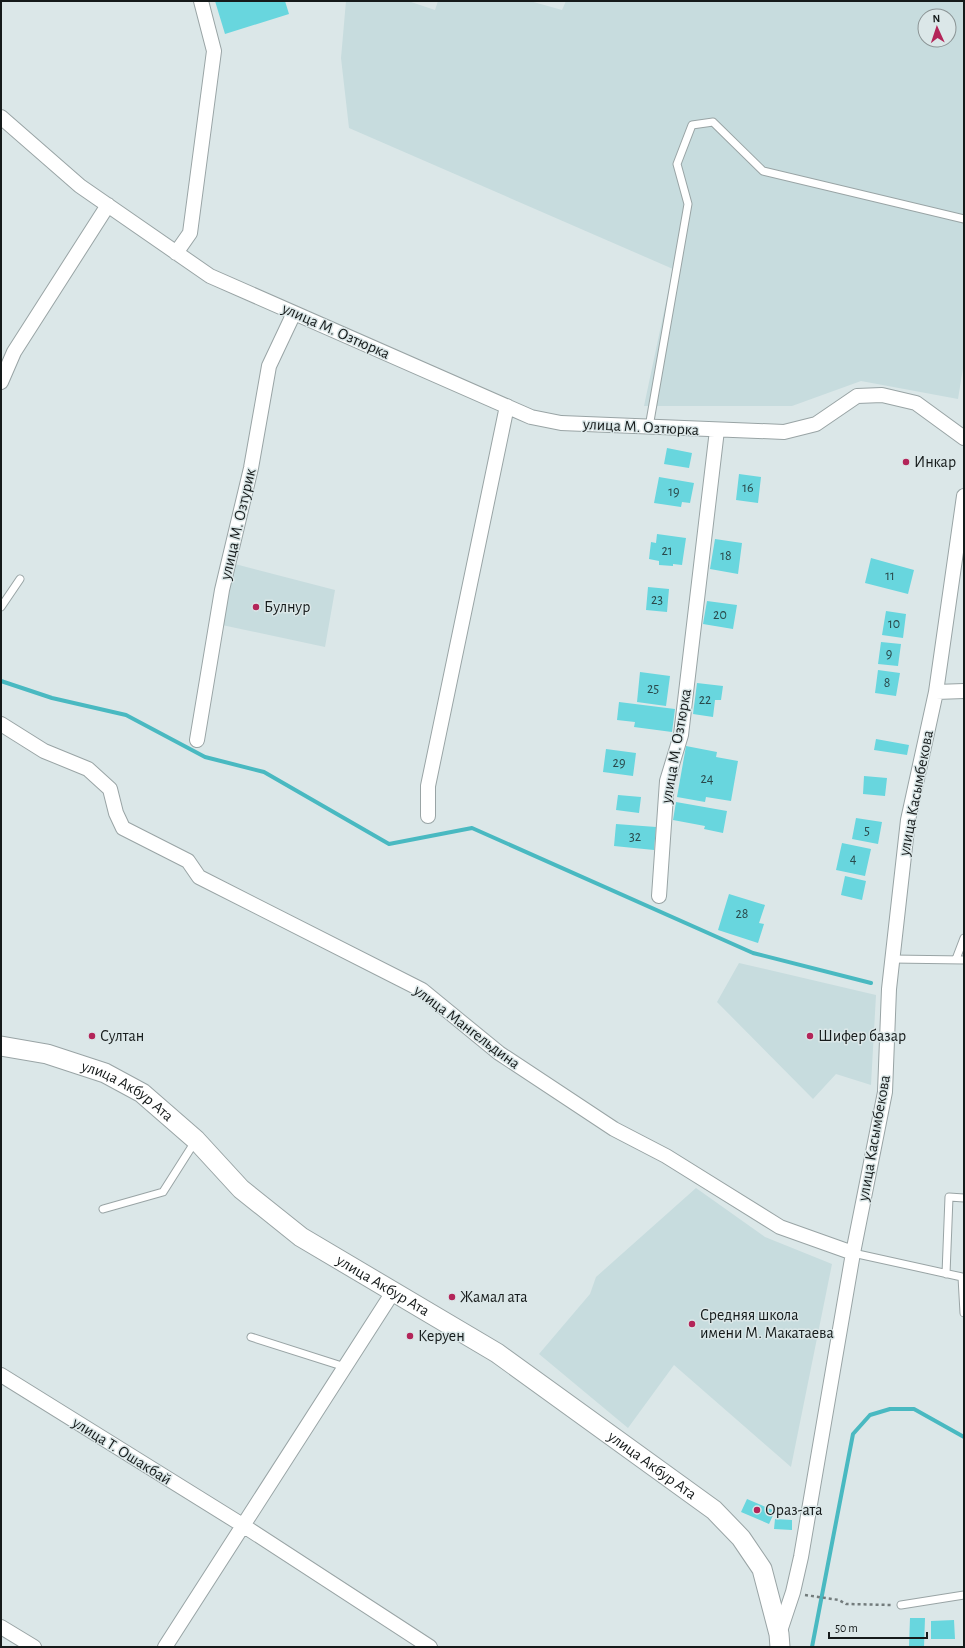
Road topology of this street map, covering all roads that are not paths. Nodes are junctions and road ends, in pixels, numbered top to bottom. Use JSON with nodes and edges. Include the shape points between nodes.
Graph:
{"nodes":[{"id":1,"x":201,"y":1,"type":"edge"},
{"id":2,"x":1,"y":117,"type":"edge"},
{"id":3,"x":108,"y":205,"type":"junction"},
{"id":4,"x":964,"y":219,"type":"edge"},
{"id":5,"x":176,"y":253,"type":"junction"},
{"id":6,"x":294,"y":313,"type":"junction"},
{"id":7,"x":1,"y":382,"type":"edge"},
{"id":8,"x":507,"y":406,"type":"junction"},
{"id":9,"x":650,"y":427,"type":"junction"},
{"id":10,"x":717,"y":430,"type":"junction"},
{"id":11,"x":964,"y":438,"type":"edge"},
{"id":12,"x":964,"y":496,"type":"edge"},
{"id":13,"x":963,"y":511,"type":"edge"},
{"id":14,"x":20,"y":579,"type":"dead end"},
{"id":15,"x":1,"y":607,"type":"edge"},
{"id":16,"x":964,"y":691,"type":"edge"},
{"id":17,"x":936,"y":692,"type":"junction"},
{"id":18,"x":1,"y":724,"type":"edge"},
{"id":19,"x":197,"y":740,"type":"dead end"},
{"id":20,"x":428,"y":816,"type":"dead end"},
{"id":21,"x":659,"y":896,"type":"dead end"},
{"id":22,"x":964,"y":938,"type":"edge"},
{"id":23,"x":892,"y":959,"type":"junction"},
{"id":24,"x":960,"y":960,"type":"edge"},
{"id":25,"x":1,"y":1046,"type":"edge"},
{"id":26,"x":196,"y":1140,"type":"junction"},
{"id":27,"x":964,"y":1198,"type":"edge"},
{"id":28,"x":104,"y":1209,"type":"dead end"},
{"id":29,"x":852,"y":1253,"type":"junction"},
{"id":30,"x":946,"y":1274,"type":"junction"},
{"id":31,"x":393,"y":1292,"type":"junction"},
{"id":32,"x":964,"y":1313,"type":"edge"},
{"id":33,"x":251,"y":1337,"type":"dead end"},
{"id":34,"x":345,"y":1367,"type":"junction"},
{"id":35,"x":1,"y":1375,"type":"edge"},
{"id":36,"x":244,"y":1526,"type":"junction"},
{"id":37,"x":964,"y":1595,"type":"edge"},
{"id":38,"x":901,"y":1605,"type":"road end"},
{"id":39,"x":1,"y":1627,"type":"edge"},
{"id":40,"x":779,"y":1640,"type":"edge"},
{"id":41,"x":34,"y":1647,"type":"edge"},
{"id":42,"x":166,"y":1647,"type":"edge"},
{"id":43,"x":430,"y":1647,"type":"edge"}],
"edges":[{"from":1,"to":5,"type":"street","via":[[214,51],[190,233]]},
{"from":2,"to":3,"type":"street","name":"улица М. Озтюрка","via":[[80,186]]},
{"from":3,"to":5,"type":"street","name":"улица М. Озтюрка"},
{"from":3,"to":7,"type":"street","via":[[14,352]]},
{"from":4,"to":9,"type":"lane","via":[[763,171],[713,122],[692,125],[677,164],[688,204]]},
{"from":5,"to":6,"type":"street","name":"улица М. Озтюрка","via":[[210,276]]},
{"from":6,"to":8,"type":"street","name":"улица М. Озтюрка"},
{"from":6,"to":19,"type":"street","name":"улица М. Озтурик","via":[[269,366],[251,468],[222,590]]},
{"from":8,"to":9,"type":"street","name":"улица М. Озтюрка","via":[[531,416],[560,423]]},
{"from":8,"to":20,"type":"street","via":[[428,786]]},
{"from":9,"to":10,"type":"street","name":"улица М. Озтюрка"},
{"from":10,"to":11,"type":"street","name":"улица М. Озтюрка","via":[[784,432],[816,424],[857,396],[882,395],[916,403]]},
{"from":10,"to":21,"type":"street","name":"улица М. Озтюрка","via":[[681,735],[666,781]]},
{"from":12,"to":13,"type":"street","name":"улица Касымбекова"},
{"from":13,"to":17,"type":"street","name":"улица Касымбекова"},
{"from":14,"to":15,"type":"lane"},
{"from":16,"to":17,"type":"street"},
{"from":17,"to":23,"type":"street","name":"улица Касымбекова","via":[[908,820]]},
{"from":18,"to":29,"type":"street","name":"улица Мангельдина","via":[[44,751],[88,769],[110,789],[123,828],[188,861],[199,877],[422,990],[505,1058],[614,1129],[666,1156],[780,1226]]},
{"from":22,"to":24,"type":"lane"},
{"from":23,"to":24,"type":"lane"},
{"from":23,"to":29,"type":"street","name":"улица Касымбекова","via":[[885,1092]]},
{"from":25,"to":26,"type":"main road","name":"улица Акбур Ата","via":[[47,1054],[105,1073],[142,1094]]},
{"from":26,"to":28,"type":"lane","via":[[163,1192]]},
{"from":26,"to":31,"type":"main road","name":"улица Акбур Ата","via":[[241,1190],[301,1237]]},
{"from":27,"to":30,"type":"lane","via":[[949,1197]]},
{"from":29,"to":30,"type":"lane"},
{"from":29,"to":40,"type":"street","name":"улица Касымбекова","via":[[801,1557]]},
{"from":30,"to":32,"type":"lane","via":[[962,1277]]},
{"from":31,"to":34,"type":"street"},
{"from":31,"to":40,"type":"main road","name":"улица Акбур Ата","via":[[497,1353],[714,1510],[741,1538],[762,1569]]},
{"from":33,"to":34,"type":"lane"},
{"from":34,"to":36,"type":"street"},
{"from":35,"to":36,"type":"street","name":"улица Т. Ошакбай"},
{"from":36,"to":42,"type":"street"},
{"from":36,"to":43,"type":"street","name":"улица Т. Ошакбай"},
{"from":37,"to":38,"type":"lane"},
{"from":39,"to":41,"type":"street"}]}
